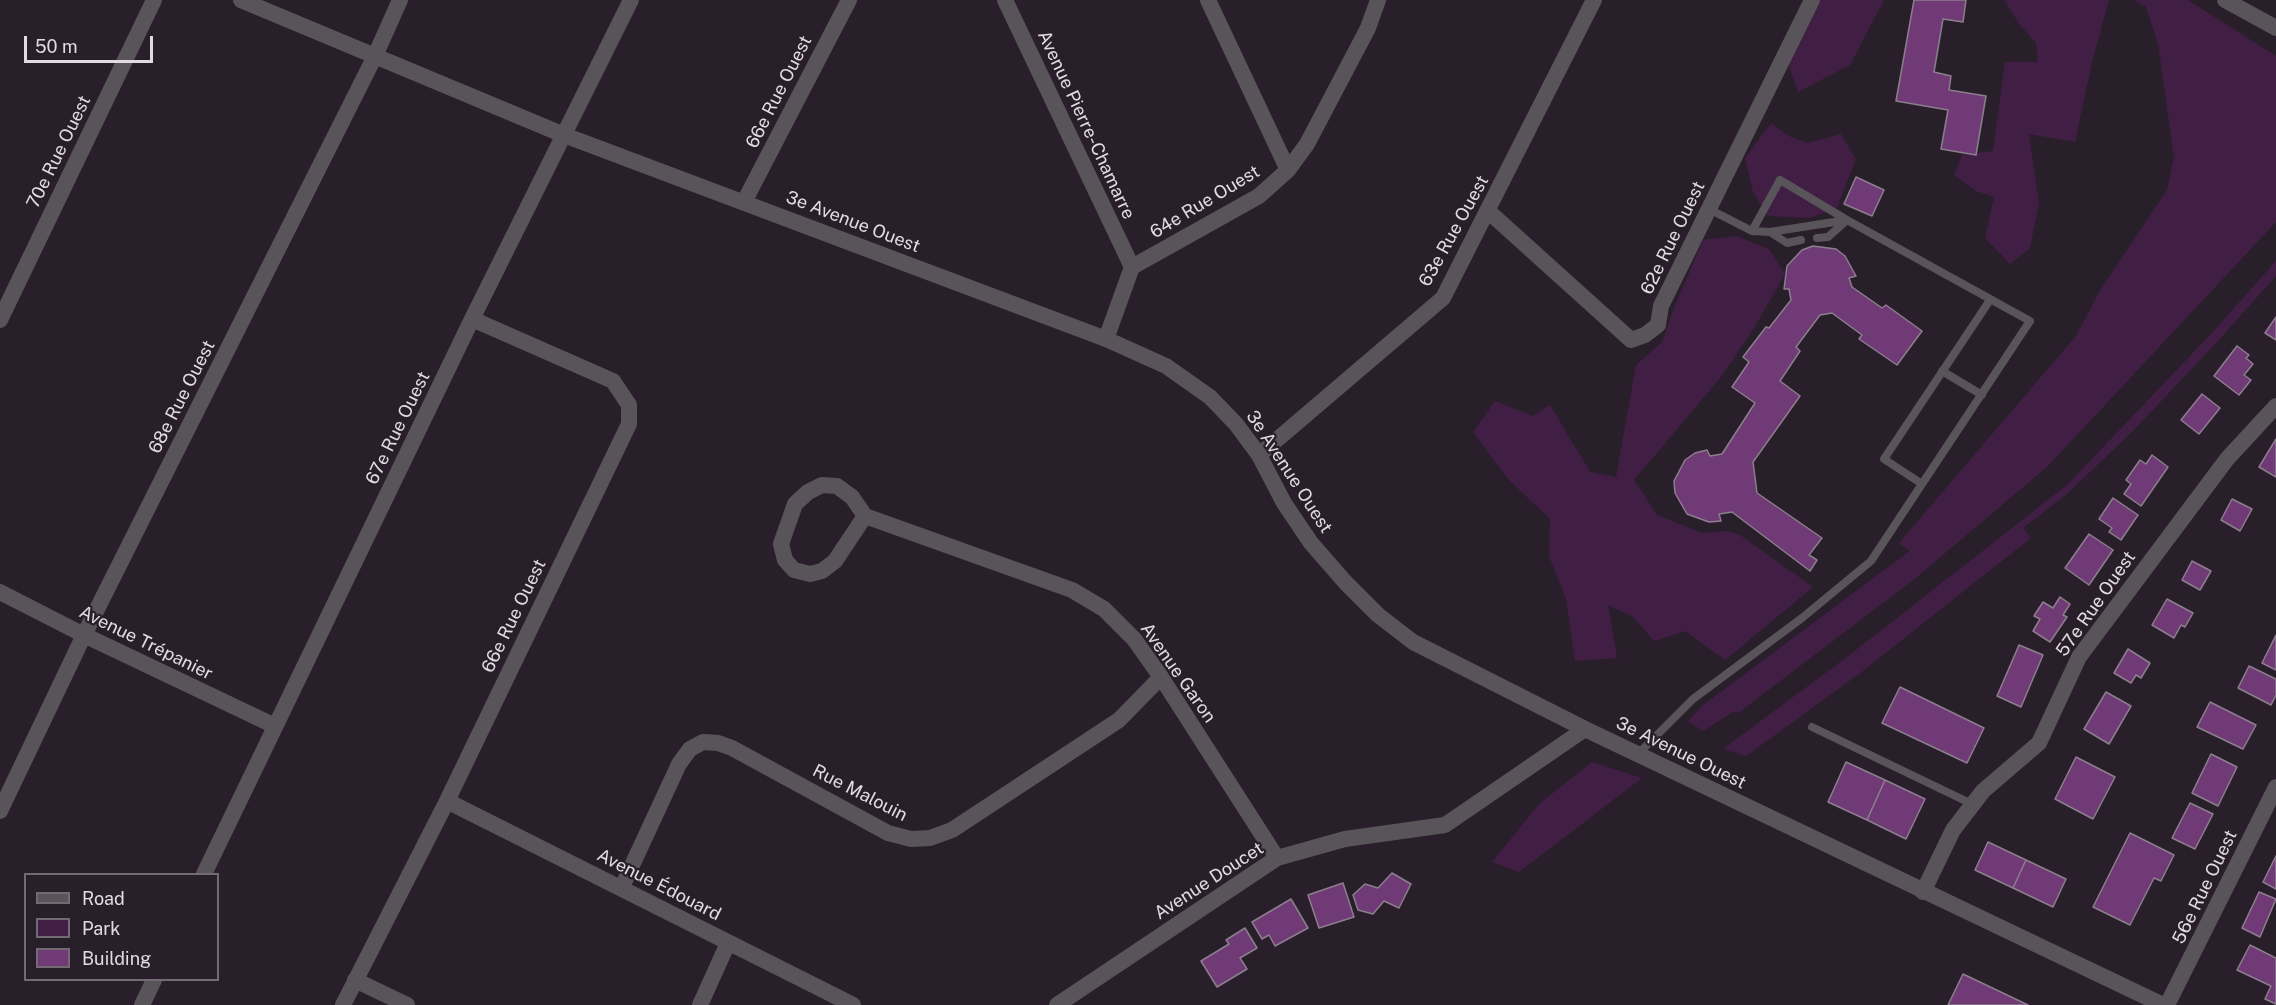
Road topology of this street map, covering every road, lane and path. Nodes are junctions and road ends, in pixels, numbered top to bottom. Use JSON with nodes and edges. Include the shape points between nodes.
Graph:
{"nodes":[{"id":1,"x":154,"y":0,"type":"edge"},
{"id":2,"x":241,"y":0,"type":"edge"},
{"id":3,"x":400,"y":0,"type":"edge"},
{"id":4,"x":631,"y":0,"type":"edge"},
{"id":5,"x":849,"y":0,"type":"edge"},
{"id":6,"x":1005,"y":0,"type":"edge"},
{"id":7,"x":1208,"y":0,"type":"edge"},
{"id":8,"x":1378,"y":0,"type":"edge"},
{"id":9,"x":1594,"y":0,"type":"edge"},
{"id":10,"x":1812,"y":0,"type":"edge"},
{"id":11,"x":2228,"y":1,"type":"edge"},
{"id":12,"x":2276,"y":28,"type":"edge"},
{"id":13,"x":375,"y":56,"type":"junction"},
{"id":14,"x":564,"y":135,"type":"junction"},
{"id":15,"x":1288,"y":170,"type":"junction"},
{"id":16,"x":744,"y":202,"type":"junction"},
{"id":17,"x":1708,"y":209,"type":"junction"},
{"id":18,"x":1488,"y":211,"type":"junction"},
{"id":19,"x":1847,"y":220,"type":"junction"},
{"id":20,"x":1752,"y":231,"type":"junction"},
{"id":21,"x":1770,"y":232,"type":"junction"},
{"id":22,"x":1817,"y":238,"type":"dead end"},
{"id":23,"x":1802,"y":240,"type":"dead end"},
{"id":24,"x":1132,"y":267,"type":"junction"},
{"id":25,"x":1989,"y":300,"type":"junction"},
{"id":26,"x":472,"y":319,"type":"junction"},
{"id":27,"x":0,"y":320,"type":"edge"},
{"id":28,"x":1106,"y":339,"type":"junction"},
{"id":29,"x":1942,"y":371,"type":"junction"},
{"id":30,"x":1982,"y":394,"type":"junction"},
{"id":31,"x":2276,"y":406,"type":"edge"},
{"id":32,"x":1259,"y":455,"type":"junction"},
{"id":33,"x":1922,"y":484,"type":"junction"},
{"id":34,"x":865,"y":516,"type":"junction"},
{"id":35,"x":0,"y":592,"type":"edge"},
{"id":36,"x":84,"y":635,"type":"junction"},
{"id":37,"x":1161,"y":677,"type":"junction"},
{"id":38,"x":275,"y":726,"type":"junction"},
{"id":39,"x":1812,"y":727,"type":"dead end"},
{"id":40,"x":1585,"y":729,"type":"junction"},
{"id":41,"x":1638,"y":754,"type":"junction"},
{"id":42,"x":2276,"y":787,"type":"edge"},
{"id":43,"x":2,"y":801,"type":"edge"},
{"id":44,"x":447,"y":801,"type":"junction"},
{"id":45,"x":1972,"y":804,"type":"junction"},
{"id":46,"x":1277,"y":858,"type":"junction"},
{"id":47,"x":204,"y":873,"type":"edge"},
{"id":48,"x":622,"y":887,"type":"junction"},
{"id":49,"x":1923,"y":891,"type":"junction"},
{"id":50,"x":728,"y":943,"type":"junction"},
{"id":51,"x":355,"y":980,"type":"junction"},
{"id":52,"x":154,"y":981,"type":"edge"},
{"id":53,"x":142,"y":1005,"type":"edge"},
{"id":54,"x":343,"y":1005,"type":"edge"},
{"id":55,"x":407,"y":1005,"type":"edge"},
{"id":56,"x":700,"y":1005,"type":"edge"},
{"id":57,"x":853,"y":1005,"type":"edge"},
{"id":58,"x":1057,"y":1005,"type":"edge"},
{"id":59,"x":2163,"y":1005,"type":"edge"},
{"id":60,"x":2168,"y":1005,"type":"edge"}],
"edges":[{"from":1,"to":27,"type":"street","name":"70e Rue Ouest"},
{"from":2,"to":13,"type":"street","name":"3e Avenue Ouest"},
{"from":3,"to":13,"type":"street","name":"68e Rue Ouest"},
{"from":4,"to":14,"type":"street","name":"67e Rue Ouest"},
{"from":5,"to":16,"type":"street","name":"66e Rue Ouest"},
{"from":6,"to":24,"type":"street","name":"Avenue Pierre-Chamarre"},
{"from":7,"to":15,"type":"street"},
{"from":8,"to":15,"type":"street","name":"64e Rue Ouest","via":[[1368,28],[1307,144]]},
{"from":9,"to":18,"type":"street","name":"63e Rue Ouest"},
{"from":10,"to":17,"type":"street","name":"62e Rue Ouest"},
{"from":11,"to":12,"type":"street"},
{"from":13,"to":14,"type":"street","name":"3e Avenue Ouest"},
{"from":13,"to":36,"type":"street","name":"68e Rue Ouest"},
{"from":14,"to":16,"type":"street","name":"3e Avenue Ouest"},
{"from":14,"to":26,"type":"street","name":"67e Rue Ouest"},
{"from":15,"to":24,"type":"street","name":"64e Rue Ouest","via":[[1259,196]]},
{"from":16,"to":28,"type":"street","name":"3e Avenue Ouest"},
{"from":17,"to":18,"type":"street","name":"62e Rue Ouest","via":[[1661,306],[1658,325],[1631,340]]},
{"from":17,"to":20,"type":"lane"},
{"from":18,"to":32,"type":"street","name":"63e Rue Ouest","via":[[1443,298]]},
{"from":19,"to":20,"type":"lane","via":[[1780,180]]},
{"from":19,"to":21,"type":"lane"},
{"from":19,"to":22,"type":"lane","via":[[1828,237]]},
{"from":19,"to":25,"type":"lane"},
{"from":20,"to":21,"type":"lane"},
{"from":21,"to":23,"type":"lane","via":[[1787,243]]},
{"from":24,"to":28,"type":"street"},
{"from":25,"to":29,"type":"lane"},
{"from":25,"to":30,"type":"lane","via":[[2030,321]]},
{"from":26,"to":38,"type":"street","name":"67e Rue Ouest"},
{"from":26,"to":44,"type":"street","name":"66e Rue Ouest","via":[[613,381],[629,405],[628,424]]},
{"from":28,"to":32,"type":"street","name":"3e Avenue Ouest","via":[[1166,366],[1210,397]]},
{"from":29,"to":30,"type":"lane"},
{"from":29,"to":33,"type":"lane","via":[[1884,459]]},
{"from":30,"to":33,"type":"lane"},
{"from":31,"to":45,"type":"street","name":"57e Rue Ouest","via":[[2227,459],[2079,657],[2039,743]]},
{"from":32,"to":40,"type":"street","name":"3e Avenue Ouest","via":[[1311,543],[1378,615],[1413,642],[1447,661]]},
{"from":33,"to":41,"type":"lane","via":[[1871,561],[1693,699]]},
{"from":34,"to":34,"type":"street","via":[[852,497],[837,486],[822,485],[808,492],[795,504],[786,523],[781,544],[785,560],[794,570],[810,574],[822,571],[835,561]]},
{"from":34,"to":37,"type":"street","name":"Avenue Garon","via":[[1071,590],[1111,616],[1134,639]]},
{"from":35,"to":36,"type":"street","name":"Avenue Trépanier"},
{"from":36,"to":38,"type":"street","name":"Avenue Trépanier"},
{"from":36,"to":43,"type":"street","name":"68e Rue Ouest"},
{"from":37,"to":46,"type":"street","name":"Avenue Garon"},
{"from":37,"to":48,"type":"street","name":"Rue Malouin","via":[[1119,720],[952,830],[930,838],[911,839],[888,832],[732,748],[703,742],[690,749],[679,764]]},
{"from":38,"to":47,"type":"street","name":"67e Rue Ouest"},
{"from":39,"to":45,"type":"lane"},
{"from":40,"to":41,"type":"street","name":"3e Avenue Ouest"},
{"from":40,"to":46,"type":"street","name":"Avenue Doucet","via":[[1445,825],[1345,839]]},
{"from":41,"to":49,"type":"street","name":"3e Avenue Ouest"},
{"from":42,"to":60,"type":"street","name":"56e Rue Ouest"},
{"from":44,"to":48,"type":"street","name":"Avenue Édouard"},
{"from":44,"to":51,"type":"street","name":"66e Rue Ouest"},
{"from":45,"to":49,"type":"street","name":"57e Rue Ouest","via":[[1953,830]]},
{"from":46,"to":58,"type":"street","name":"Avenue Doucet"},
{"from":48,"to":50,"type":"street","name":"Avenue Édouard"},
{"from":49,"to":59,"type":"street","name":"3e Avenue Ouest"},
{"from":50,"to":56,"type":"street"},
{"from":50,"to":57,"type":"street","name":"Avenue Édouard"},
{"from":51,"to":54,"type":"street","name":"66e Rue Ouest"},
{"from":51,"to":55,"type":"street"},
{"from":52,"to":53,"type":"street"}]}
